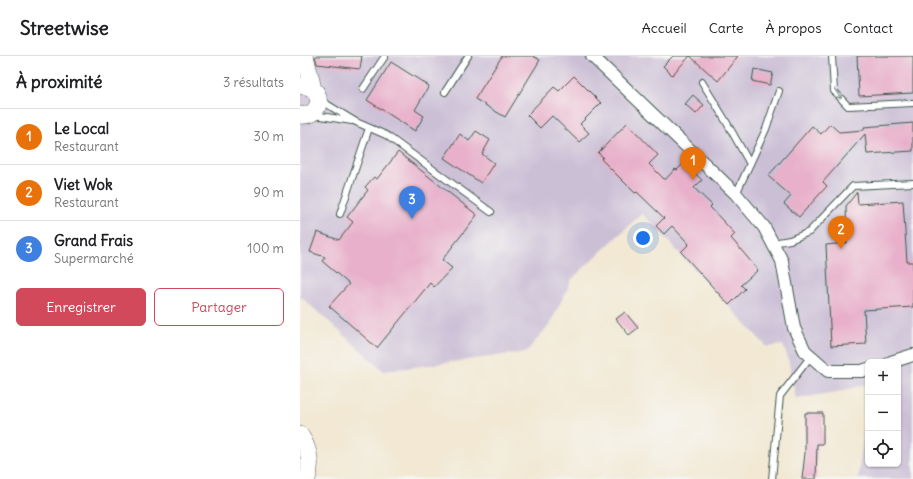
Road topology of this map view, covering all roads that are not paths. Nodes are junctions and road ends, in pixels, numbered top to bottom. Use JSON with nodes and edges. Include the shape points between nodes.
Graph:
{"nodes":[{"id":1,"x":304,"y":56,"type":"edge"},
{"id":2,"x":384,"y":56,"type":"edge"},
{"id":3,"x":468,"y":56,"type":"edge"},
{"id":4,"x":592,"y":56,"type":"edge"},
{"id":5,"x":832,"y":56,"type":"edge"},
{"id":6,"x":300,"y":68,"type":"edge"},
{"id":7,"x":702,"y":82,"type":"dead end"},
{"id":8,"x":363,"y":89,"type":"dead end"},
{"id":9,"x":311,"y":91,"type":"edge"},
{"id":10,"x":779,"y":91,"type":"dead end"},
{"id":11,"x":445,"y":92,"type":"dead end"},
{"id":12,"x":913,"y":103,"type":"edge"},
{"id":13,"x":304,"y":117,"type":"edge"},
{"id":14,"x":356,"y":122,"type":"junction"},
{"id":15,"x":369,"y":128,"type":"junction"},
{"id":16,"x":750,"y":164,"type":"junction"},
{"id":17,"x":913,"y":183,"type":"edge"},
{"id":18,"x":736,"y":194,"type":"junction"},
{"id":19,"x":491,"y":212,"type":"dead end"},
{"id":20,"x":340,"y":214,"type":"dead end"},
{"id":21,"x":772,"y":243,"type":"junction"},
{"id":22,"x":913,"y":355,"type":"edge"},
{"id":23,"x":811,"y":356,"type":"junction"},
{"id":24,"x":900,"y":359,"type":"edge"},
{"id":25,"x":865,"y":370,"type":"edge"},
{"id":26,"x":300,"y":435,"type":"edge"},
{"id":27,"x":307,"y":479,"type":"edge"},
{"id":28,"x":772,"y":479,"type":"edge"}],
"edges":[{"from":1,"to":6,"type":"main road"},
{"from":1,"to":9,"type":"main road"},
{"from":2,"to":8,"type":"lane"},
{"from":3,"to":11,"type":"lane"},
{"from":4,"to":18,"type":"street"},
{"from":5,"to":12,"type":"lane","one_way":true,"via":[[834,91],[848,106]]},
{"from":7,"to":16,"type":"lane"},
{"from":9,"to":13,"type":"main road","via":[[318,106],[315,111]]},
{"from":9,"to":14,"type":"lane"},
{"from":10,"to":16,"type":"lane"},
{"from":13,"to":14,"type":"lane"},
{"from":14,"to":15,"type":"lane"},
{"from":15,"to":19,"type":"lane","via":[[386,135]]},
{"from":15,"to":20,"type":"lane"},
{"from":16,"to":18,"type":"lane"},
{"from":17,"to":21,"type":"lane","via":[[853,186],[809,232],[790,240]]},
{"from":18,"to":21,"type":"street","via":[[764,227]]},
{"from":21,"to":23,"type":"street","via":[[782,261],[794,328],[805,351]]},
{"from":22,"to":24,"type":"street"},
{"from":23,"to":25,"type":"street","via":[[828,371]]},
{"from":23,"to":28,"type":"lane","via":[[780,396]]},
{"from":26,"to":27,"type":"main road","via":[[307,447],[310,460]]}]}
